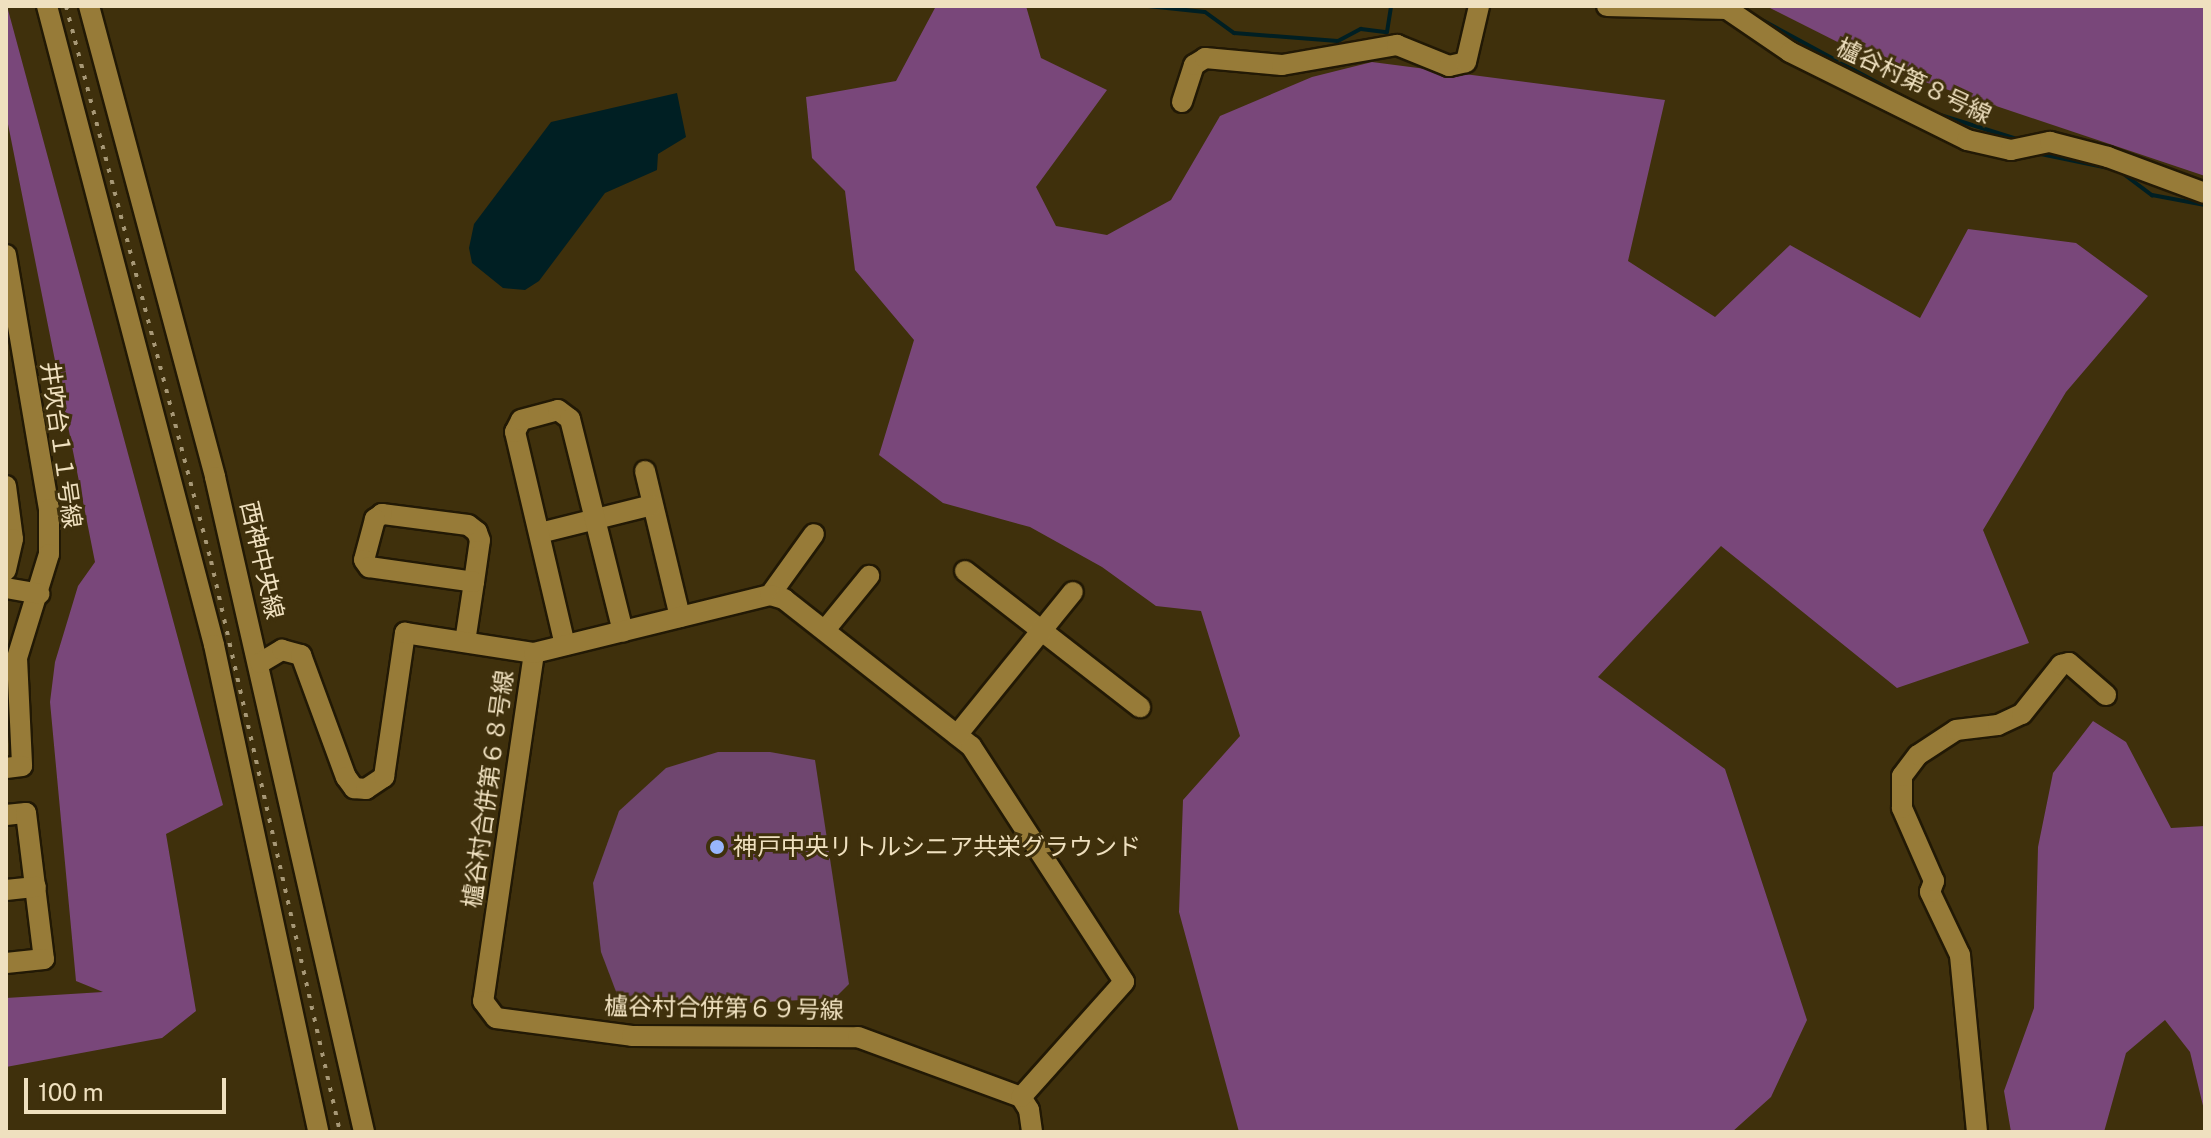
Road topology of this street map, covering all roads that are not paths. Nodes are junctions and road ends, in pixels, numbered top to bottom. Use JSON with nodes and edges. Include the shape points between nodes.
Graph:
{"nodes":[{"id":1,"x":89,"y":6,"type":"edge"},
{"id":2,"x":1479,"y":6,"type":"edge"},
{"id":3,"x":1607,"y":6,"type":"edge"},
{"id":4,"x":48,"y":8,"type":"edge"},
{"id":5,"x":1182,"y":102,"type":"dead end"},
{"id":6,"x":2205,"y":193,"type":"edge"},
{"id":7,"x":6,"y":255,"type":"edge"},
{"id":8,"x":645,"y":471,"type":"dead end"},
{"id":9,"x":7,"y":494,"type":"edge"},
{"id":10,"x":652,"y":505,"type":"junction"},
{"id":11,"x":598,"y":520,"type":"junction"},
{"id":12,"x":540,"y":533,"type":"junction"},
{"id":13,"x":814,"y":534,"type":"dead end"},
{"id":14,"x":6,"y":570,"type":"edge"},
{"id":15,"x":965,"y":571,"type":"dead end"},
{"id":16,"x":869,"y":576,"type":"dead end"},
{"id":17,"x":474,"y":582,"type":"junction"},
{"id":18,"x":6,"y":588,"type":"edge"},
{"id":19,"x":1073,"y":592,"type":"dead end"},
{"id":20,"x":39,"y":594,"type":"junction"},
{"id":21,"x":770,"y":595,"type":"junction"},
{"id":22,"x":680,"y":617,"type":"junction"},
{"id":23,"x":825,"y":630,"type":"junction"},
{"id":24,"x":623,"y":631,"type":"junction"},
{"id":25,"x":1040,"y":632,"type":"junction"},
{"id":26,"x":465,"y":642,"type":"junction"},
{"id":27,"x":565,"y":645,"type":"junction"},
{"id":28,"x":534,"y":653,"type":"junction"},
{"id":29,"x":260,"y":663,"type":"junction"},
{"id":30,"x":2106,"y":695,"type":"dead end"},
{"id":31,"x":1140,"y":707,"type":"dead end"},
{"id":32,"x":957,"y":735,"type":"junction"},
{"id":33,"x":6,"y":768,"type":"edge"},
{"id":34,"x":6,"y":815,"type":"edge"},
{"id":35,"x":36,"y":887,"type":"junction"},
{"id":36,"x":6,"y":890,"type":"edge"},
{"id":37,"x":6,"y":963,"type":"edge"},
{"id":38,"x":483,"y":1001,"type":"joint"},
{"id":39,"x":1021,"y":1097,"type":"junction"},
{"id":40,"x":318,"y":1132,"type":"edge"},
{"id":41,"x":364,"y":1132,"type":"edge"},
{"id":42,"x":1032,"y":1132,"type":"edge"},
{"id":43,"x":1977,"y":1132,"type":"edge"}],
"edges":[{"from":1,"to":29,"type":"street","name":"西神中央線"},
{"from":2,"to":5,"type":"street","via":[[1466,62],[1449,66],[1397,45],[1282,65],[1205,58],[1194,65]]},
{"from":3,"to":6,"type":"street","name":"櫨谷村第８号線","via":[[1727,9],[1790,52],[1967,140],[2026,147],[2050,142]]},
{"from":4,"to":40,"type":"street","via":[[214,645]]},
{"from":7,"to":20,"type":"street","name":"井吹台１１号線","via":[[49,509],[49,554]]},
{"from":8,"to":10,"type":"street"},
{"from":9,"to":14,"type":"street","via":[[13,539]]},
{"from":10,"to":11,"type":"street"},
{"from":10,"to":22,"type":"street"},
{"from":11,"to":12,"type":"street"},
{"from":11,"to":12,"type":"street","via":[[570,419],[558,410],[521,420],[515,432]]},
{"from":11,"to":24,"type":"street"},
{"from":12,"to":27,"type":"street"},
{"from":13,"to":21,"type":"street"},
{"from":15,"to":25,"type":"street"},
{"from":16,"to":23,"type":"street"},
{"from":17,"to":17,"type":"street","via":[[480,540],[468,525],[382,514],[375,519],[364,560],[369,567]]},
{"from":17,"to":26,"type":"street"},
{"from":18,"to":20,"type":"street"},
{"from":19,"to":25,"type":"street"},
{"from":20,"to":33,"type":"street","name":"井吹台１１号線","via":[[17,658],[22,766]]},
{"from":21,"to":22,"type":"street"},
{"from":21,"to":23,"type":"street","via":[[784,599]]},
{"from":22,"to":24,"type":"street"},
{"from":23,"to":32,"type":"street"},
{"from":24,"to":27,"type":"street"},
{"from":25,"to":31,"type":"street"},
{"from":25,"to":32,"type":"street"},
{"from":26,"to":28,"type":"street","name":"櫨谷村合併第６８号線"},
{"from":26,"to":29,"type":"street","name":"櫨谷村合併第６８号線","via":[[405,633],[384,777],[379,786],[366,789],[354,788],[346,777],[301,655],[282,650]]},
{"from":27,"to":28,"type":"street"},
{"from":28,"to":38,"type":"street","name":"櫨谷村合併第６８号線"},
{"from":29,"to":41,"type":"street","name":"西神中央線"},
{"from":30,"to":43,"type":"street","via":[[2069,663],[2061,665],[2022,714],[1998,725],[1956,730],[1918,755],[1902,776],[1902,808],[1934,881],[1930,892],[1960,955]]},
{"from":32,"to":39,"type":"street","via":[[971,746],[1124,982]]},
{"from":34,"to":35,"type":"street","via":[[26,813]]},
{"from":35,"to":36,"type":"street"},
{"from":35,"to":37,"type":"street","via":[[44,959]]},
{"from":38,"to":39,"type":"street","name":"櫨谷村合併第６９号線","via":[[496,1018],[632,1036],[858,1037]]},
{"from":39,"to":42,"type":"street"}]}
